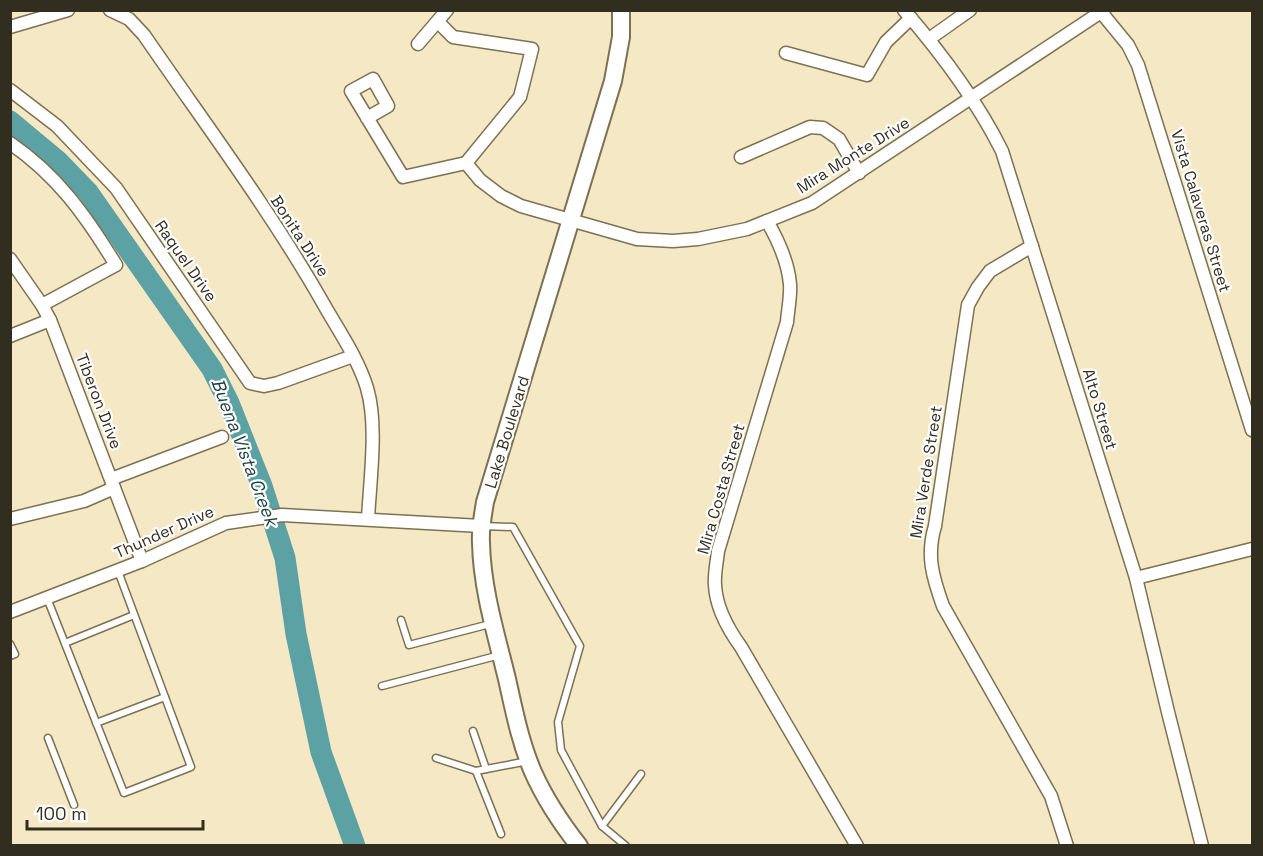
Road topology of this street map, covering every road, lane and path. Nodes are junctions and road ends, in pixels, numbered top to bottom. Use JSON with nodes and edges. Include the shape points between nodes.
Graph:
{"nodes":[{"id":1,"x":68,"y":10,"type":"edge"},
{"id":2,"x":110,"y":10,"type":"edge"},
{"id":3,"x":447,"y":10,"type":"edge"},
{"id":4,"x":621,"y":10,"type":"edge"},
{"id":5,"x":970,"y":10,"type":"edge"},
{"id":6,"x":1102,"y":11,"type":"edge"},
{"id":7,"x":907,"y":14,"type":"edge"},
{"id":8,"x":438,"y":21,"type":"junction"},
{"id":9,"x":10,"y":27,"type":"edge"},
{"id":10,"x":929,"y":39,"type":"junction"},
{"id":11,"x":418,"y":44,"type":"dead end"},
{"id":12,"x":786,"y":53,"type":"dead end"},
{"id":13,"x":10,"y":90,"type":"edge"},
{"id":14,"x":971,"y":99,"type":"junction"},
{"id":15,"x":367,"y":118,"type":"dead end"},
{"id":16,"x":10,"y":143,"type":"edge"},
{"id":17,"x":741,"y":157,"type":"dead end"},
{"id":18,"x":466,"y":163,"type":"junction"},
{"id":19,"x":859,"y":172,"type":"junction"},
{"id":20,"x":571,"y":221,"type":"junction"},
{"id":21,"x":767,"y":221,"type":"junction"},
{"id":22,"x":1032,"y":246,"type":"junction"},
{"id":23,"x":10,"y":259,"type":"edge"},
{"id":24,"x":42,"y":305,"type":"junction"},
{"id":25,"x":50,"y":320,"type":"junction"},
{"id":26,"x":10,"y":336,"type":"edge"},
{"id":27,"x":353,"y":356,"type":"junction"},
{"id":28,"x":1252,"y":430,"type":"edge"},
{"id":29,"x":222,"y":437,"type":"dead end"},
{"id":30,"x":113,"y":484,"type":"junction"},
{"id":31,"x":10,"y":519,"type":"edge"},
{"id":32,"x":368,"y":519,"type":"junction"},
{"id":33,"x":482,"y":526,"type":"junction"},
{"id":34,"x":1252,"y":549,"type":"edge"},
{"id":35,"x":142,"y":561,"type":"junction"},
{"id":36,"x":118,"y":571,"type":"junction"},
{"id":37,"x":1136,"y":578,"type":"junction"},
{"id":38,"x":47,"y":598,"type":"junction"},
{"id":39,"x":10,"y":612,"type":"edge"},
{"id":40,"x":135,"y":615,"type":"junction"},
{"id":41,"x":401,"y":620,"type":"dead end"},
{"id":42,"x":494,"y":623,"type":"junction"},
{"id":43,"x":65,"y":643,"type":"junction"},
{"id":44,"x":10,"y":644,"type":"edge"},
{"id":45,"x":501,"y":655,"type":"junction"},
{"id":46,"x":10,"y":656,"type":"edge"},
{"id":47,"x":382,"y":686,"type":"dead end"},
{"id":48,"x":165,"y":697,"type":"junction"},
{"id":49,"x":96,"y":723,"type":"junction"},
{"id":50,"x":473,"y":731,"type":"dead end"},
{"id":51,"x":48,"y":738,"type":"dead end"},
{"id":52,"x":436,"y":758,"type":"dead end"},
{"id":53,"x":529,"y":761,"type":"junction"},
{"id":54,"x":486,"y":769,"type":"junction"},
{"id":55,"x":476,"y":771,"type":"junction"},
{"id":56,"x":640,"y":774,"type":"dead end"},
{"id":57,"x":74,"y":805,"type":"dead end"},
{"id":58,"x":602,"y":826,"type":"junction"},
{"id":59,"x":501,"y":834,"type":"dead end"},
{"id":60,"x":579,"y":846,"type":"edge"},
{"id":61,"x":626,"y":846,"type":"edge"},
{"id":62,"x":857,"y":846,"type":"edge"},
{"id":63,"x":1067,"y":846,"type":"edge"},
{"id":64,"x":1202,"y":846,"type":"edge"}],
"edges":[{"from":1,"to":9,"type":"street"},
{"from":2,"to":27,"type":"street","name":"Bonita Drive","via":[[129,19],[144,35],[299,262]]},
{"from":3,"to":8,"type":"street"},
{"from":4,"to":20,"type":"main road","name":"Lake Boulevard","via":[[621,37],[613,81]]},
{"from":5,"to":10,"type":"street"},
{"from":6,"to":14,"type":"street","name":"Mira Monte Drive"},
{"from":6,"to":28,"type":"street","name":"Vista Calaveras Street","via":[[1138,65]]},
{"from":7,"to":10,"type":"street","name":"Alto Street"},
{"from":7,"to":12,"type":"street","via":[[867,75]]},
{"from":8,"to":11,"type":"street"},
{"from":8,"to":18,"type":"street","via":[[453,37],[532,49],[520,97]]},
{"from":10,"to":14,"type":"street","name":"Alto Street"},
{"from":13,"to":27,"type":"street","name":"Raquel Drive","via":[[57,126],[116,188],[250,382],[264,386],[278,383]]},
{"from":14,"to":19,"type":"street","name":"Mira Monte Drive"},
{"from":14,"to":22,"type":"street","name":"Alto Street","via":[[1002,151]]},
{"from":15,"to":18,"type":"street","via":[[403,177]]},
{"from":16,"to":24,"type":"street","via":[[64,189],[116,265]]},
{"from":17,"to":19,"type":"street","via":[[810,127],[823,128],[839,139]]},
{"from":18,"to":20,"type":"street","name":"Mira Monte Drive","via":[[501,196]]},
{"from":19,"to":21,"type":"street","name":"Mira Monte Drive","via":[[812,203]]},
{"from":20,"to":21,"type":"street","name":"Mira Monte Drive","via":[[637,239],[674,241],[747,229]]},
{"from":20,"to":33,"type":"main road","name":"Lake Boulevard","via":[[485,502]]},
{"from":21,"to":62,"type":"street","name":"Mira Costa Street","via":[[787,265],[787,322],[718,551],[715,585],[730,632]]},
{"from":22,"to":37,"type":"street","name":"Alto Street"},
{"from":22,"to":63,"type":"street","name":"Mira Verde Street","via":[[990,271],[968,305],[930,542],[932,574],[943,606],[1051,796]]},
{"from":23,"to":24,"type":"street","name":"Tiberon Drive"},
{"from":24,"to":25,"type":"street","name":"Tiberon Drive"},
{"from":25,"to":26,"type":"street"},
{"from":25,"to":30,"type":"street","name":"Tiberon Drive"},
{"from":27,"to":32,"type":"street","name":"Bonita Drive","via":[[367,388],[373,418]]},
{"from":29,"to":30,"type":"street"},
{"from":30,"to":31,"type":"street","via":[[84,501]]},
{"from":30,"to":35,"type":"street","name":"Tiberon Drive"},
{"from":32,"to":33,"type":"street","name":"Thunder Drive"},
{"from":32,"to":35,"type":"street","name":"Thunder Drive","via":[[282,514],[226,523]]},
{"from":33,"to":42,"type":"main road","name":"Lake Boulevard","via":[[486,590]]},
{"from":33,"to":58,"type":"lane","via":[[513,527],[580,646],[558,722],[561,750]]},
{"from":34,"to":37,"type":"street"},
{"from":35,"to":36,"type":"street","name":"Thunder Drive"},
{"from":36,"to":38,"type":"street","name":"Thunder Drive"},
{"from":36,"to":40,"type":"lane"},
{"from":37,"to":64,"type":"street","name":"Alto Street"},
{"from":38,"to":39,"type":"street","name":"Thunder Drive"},
{"from":38,"to":43,"type":"lane"},
{"from":40,"to":43,"type":"lane"},
{"from":40,"to":48,"type":"lane"},
{"from":41,"to":42,"type":"lane","via":[[409,645]]},
{"from":42,"to":45,"type":"main road","name":"Lake Boulevard"},
{"from":43,"to":49,"type":"lane"},
{"from":44,"to":46,"type":"lane","via":[[15,654]]},
{"from":45,"to":47,"type":"lane"},
{"from":45,"to":53,"type":"main road","name":"Lake Boulevard"},
{"from":48,"to":49,"type":"lane"},
{"from":48,"to":49,"type":"lane","via":[[191,767],[124,793]]},
{"from":50,"to":54,"type":"lane"},
{"from":51,"to":57,"type":"lane"},
{"from":52,"to":55,"type":"lane"},
{"from":53,"to":54,"type":"lane"},
{"from":53,"to":60,"type":"main road","name":"Lake Boulevard","via":[[546,799]]},
{"from":54,"to":55,"type":"lane"},
{"from":55,"to":59,"type":"lane"},
{"from":56,"to":58,"type":"lane"},
{"from":58,"to":61,"type":"lane"}]}
